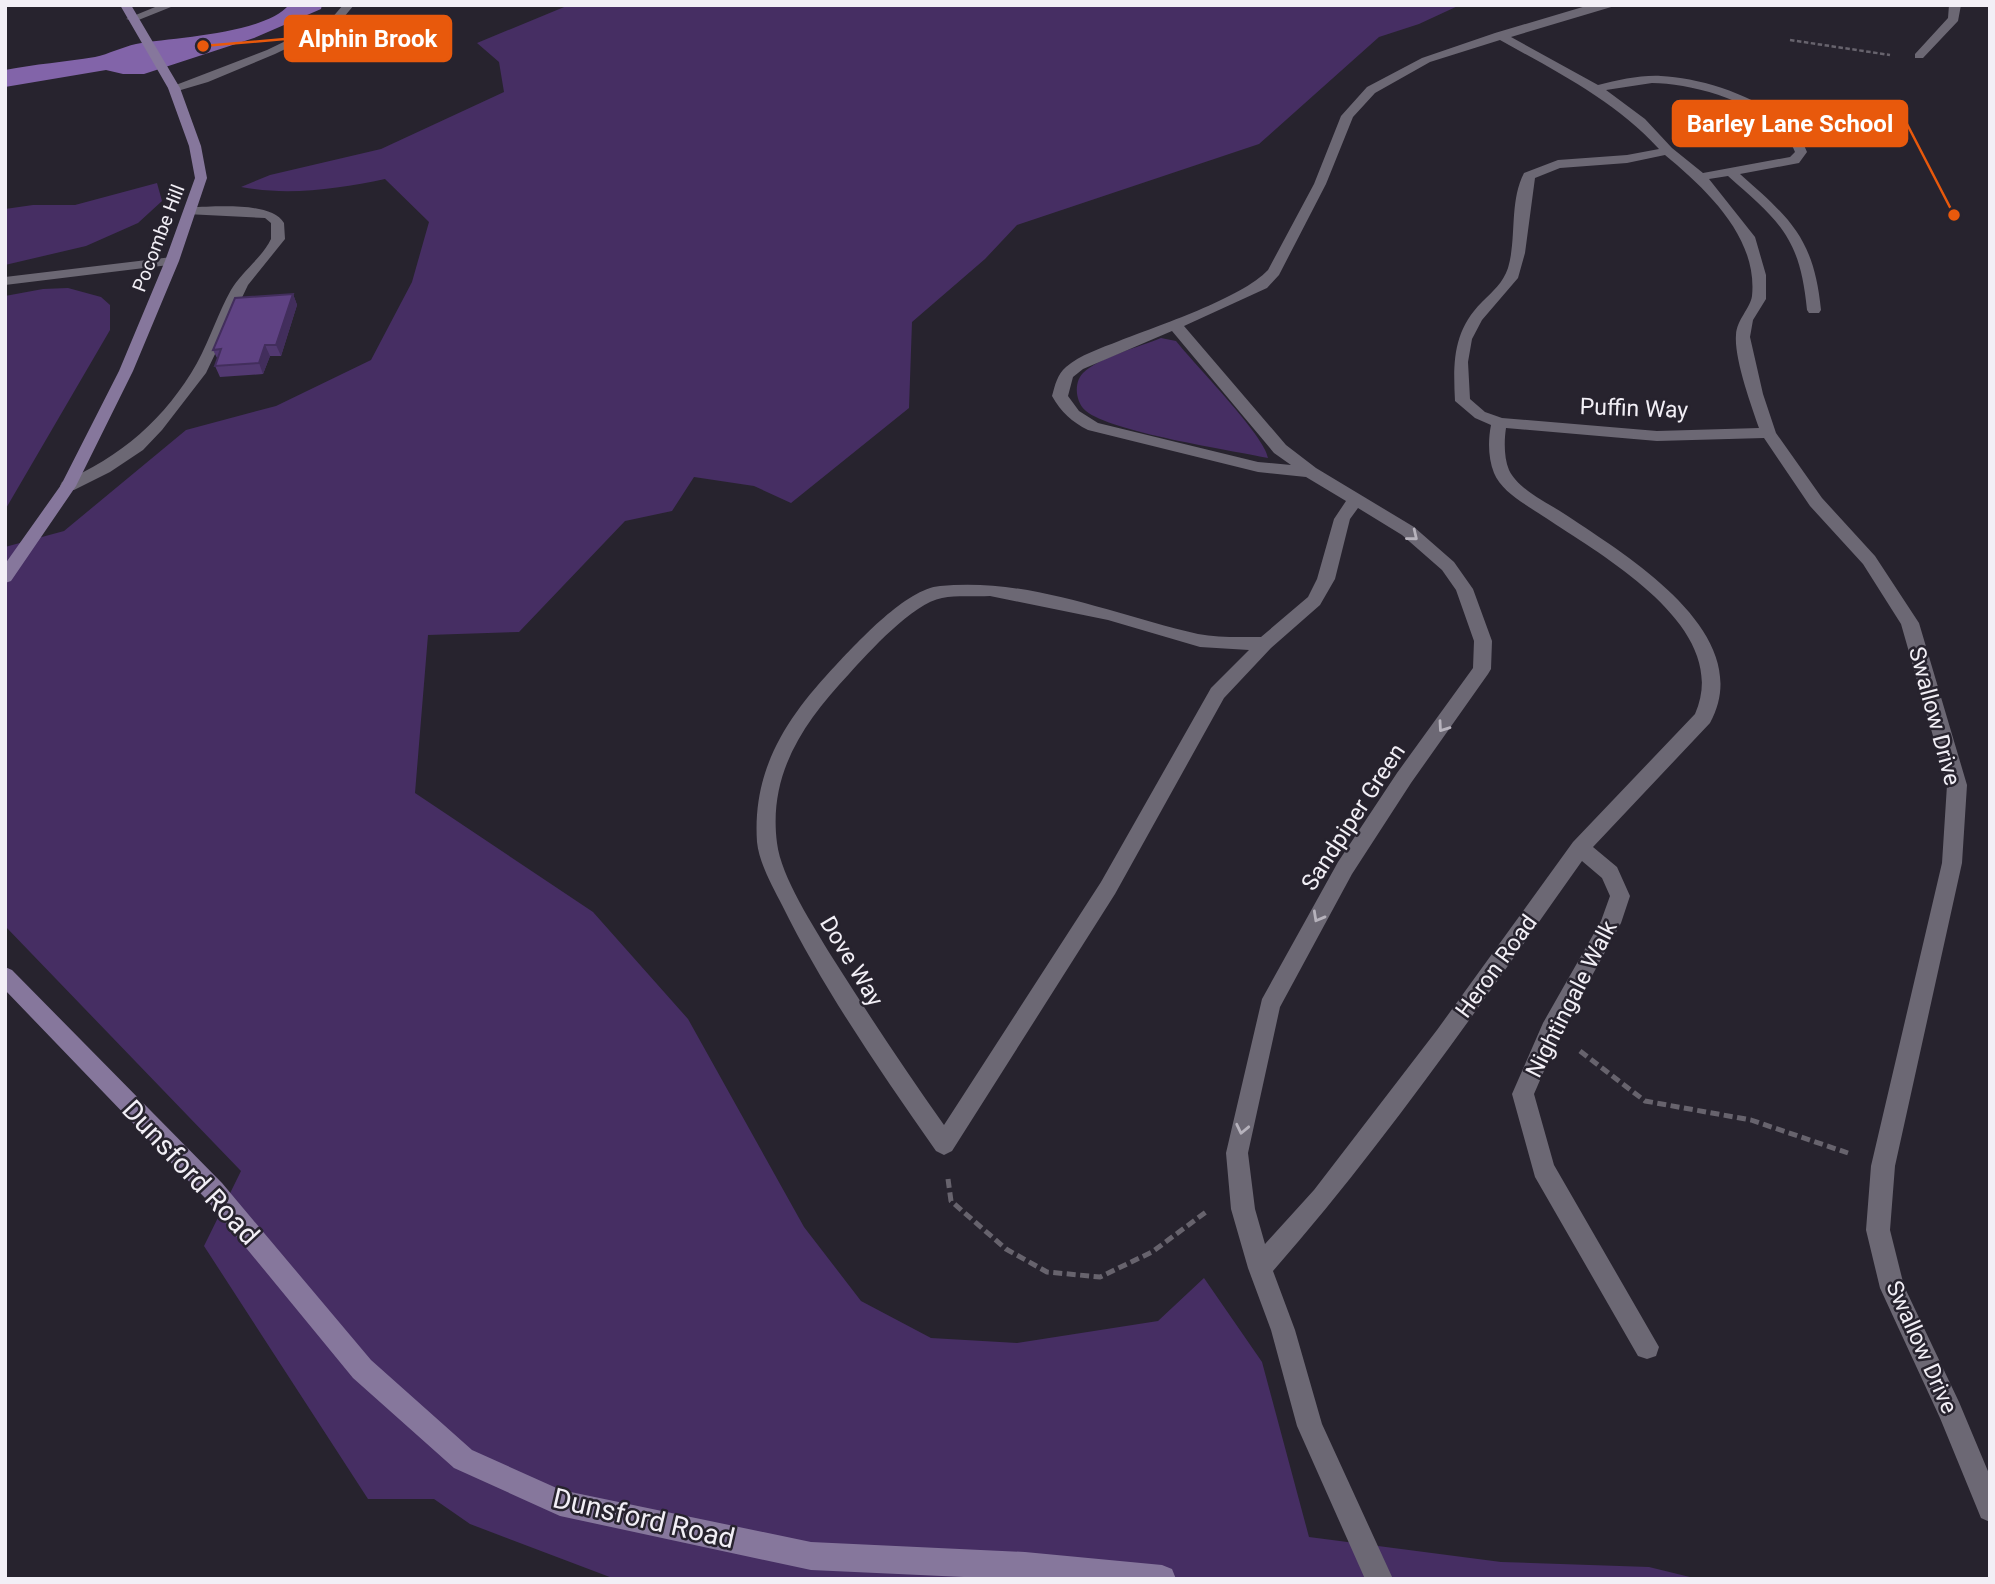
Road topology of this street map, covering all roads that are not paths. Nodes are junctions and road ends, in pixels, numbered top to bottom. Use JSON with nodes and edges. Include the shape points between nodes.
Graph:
{"nodes":[{"id":1,"x":125,"y":5,"type":"edge"},
{"id":2,"x":171,"y":5,"type":"edge"},
{"id":3,"x":349,"y":5,"type":"edge"},
{"id":4,"x":1613,"y":5,"type":"edge"},
{"id":5,"x":1955,"y":5,"type":"edge"},
{"id":6,"x":132,"y":19,"type":"junction"},
{"id":7,"x":1499,"y":35,"type":"junction"},
{"id":8,"x":1919,"y":56,"type":"road end"},
{"id":9,"x":174,"y":88,"type":"junction"},
{"id":10,"x":1596,"y":89,"type":"junction"},
{"id":11,"x":1668,"y":151,"type":"junction"},
{"id":12,"x":1732,"y":173,"type":"junction"},
{"id":13,"x":1700,"y":177,"type":"junction"},
{"id":14,"x":191,"y":211,"type":"junction"},
{"id":15,"x":172,"y":261,"type":"junction"},
{"id":16,"x":5,"y":281,"type":"edge"},
{"id":17,"x":1814,"y":310,"type":"dead end"},
{"id":18,"x":1175,"y":325,"type":"junction"},
{"id":19,"x":1499,"y":423,"type":"junction"},
{"id":20,"x":1768,"y":433,"type":"junction"},
{"id":21,"x":1310,"y":472,"type":"junction"},
{"id":22,"x":68,"y":486,"type":"junction"},
{"id":23,"x":1355,"y":500,"type":"junction"},
{"id":24,"x":5,"y":577,"type":"edge"},
{"id":25,"x":1265,"y":644,"type":"junction"},
{"id":26,"x":1580,"y":848,"type":"junction"},
{"id":27,"x":5,"y":976,"type":"edge"},
{"id":28,"x":1260,"y":1268,"type":"junction"},
{"id":29,"x":1647,"y":1347,"type":"dead end"},
{"id":30,"x":1990,"y":1509,"type":"edge"},
{"id":31,"x":1162,"y":1579,"type":"edge"},
{"id":32,"x":1379,"y":1579,"type":"edge"}],
"edges":[{"from":1,"to":6,"type":"main road","name":"Pocombe Hill"},
{"from":2,"to":6,"type":"street"},
{"from":3,"to":9,"type":"street","via":[[335,21],[271,52]]},
{"from":4,"to":7,"type":"street","name":"Sandpiper Green"},
{"from":5,"to":8,"type":"street","via":[[1954,19]]},
{"from":6,"to":9,"type":"main road","name":"Pocombe Hill"},
{"from":7,"to":10,"type":"street","name":"Swallow Drive"},
{"from":7,"to":18,"type":"street","name":"Sandpiper Green","via":[[1426,60],[1371,90],[1347,116],[1320,184],[1273,272],[1262,285]]},
{"from":9,"to":14,"type":"main road","name":"Pocombe Hill","via":[[201,178]]},
{"from":10,"to":11,"type":"street","name":"Swallow Drive","via":[[1641,122]]},
{"from":10,"to":12,"type":"street","via":[[1639,79],[1690,82],[1757,107],[1801,145],[1794,160]]},
{"from":11,"to":13,"type":"street","name":"Swallow Drive"},
{"from":11,"to":19,"type":"street","via":[[1558,164],[1529,176],[1511,279],[1477,314],[1463,338],[1460,359],[1464,401]]},
{"from":12,"to":13,"type":"street"},
{"from":12,"to":17,"type":"street","via":[[1799,243],[1811,276]]},
{"from":13,"to":20,"type":"street","name":"Swallow Drive","via":[[1754,250],[1759,299],[1746,320],[1743,337]]},
{"from":14,"to":15,"type":"main road","name":"Pocombe Hill"},
{"from":14,"to":22,"type":"street","via":[[261,212],[278,223],[279,238],[247,275],[190,387],[156,428],[128,455]]},
{"from":15,"to":16,"type":"street"},
{"from":15,"to":22,"type":"main road","name":"Pocombe Hill","via":[[127,371]]},
{"from":18,"to":21,"type":"street","name":"Sandpiper Green","via":[[1280,449]]},
{"from":18,"to":21,"type":"street","name":"Sandpiper Green","via":[[1072,369],[1060,396],[1066,408],[1093,427],[1258,467]]},
{"from":19,"to":20,"type":"street","name":"Puffin Way","via":[[1657,436]]},
{"from":19,"to":26,"type":"street","name":"Heron Road","via":[[1496,442],[1502,473],[1542,510],[1615,556],[1663,594],[1703,646],[1709,674],[1712,697],[1703,718]]},
{"from":20,"to":30,"type":"street","name":"Swallow Drive","via":[[1816,502],[1869,560],[1910,623],[1957,785],[1952,863],[1883,1166],[1878,1230],[1892,1289]]},
{"from":21,"to":23,"type":"street","name":"Sandpiper Green"},
{"from":22,"to":24,"type":"main road"},
{"from":23,"to":25,"type":"street","via":[[1342,519],[1326,579],[1314,601]]},
{"from":23,"to":28,"type":"street","name":"Sandpiper Green","one_way":true,"via":[[1408,531],[1448,566],[1464,589],[1483,641],[1482,669],[1345,868],[1270,1006],[1237,1153],[1244,1209]]},
{"from":25,"to":25,"type":"street","name":"Dove Way","via":[[1217,693],[1108,888],[944,1144],[882,1056],[781,883],[767,844],[768,798],[789,736],[827,686],[900,612],[937,592],[990,590],[1108,614],[1200,642]]},
{"from":26,"to":28,"type":"street","name":"Heron Road","via":[[1322,1198]]},
{"from":26,"to":29,"type":"street","name":"Nightingale Walk","via":[[1610,873],[1620,896],[1611,923],[1551,1030],[1523,1094],[1544,1169]]},
{"from":27,"to":31,"type":"main road","name":"Dunsford Road","via":[[214,1191],[362,1369],[463,1459],[560,1503],[811,1556],[1026,1566]]},
{"from":28,"to":32,"type":"street","via":[[1310,1426]]}]}
